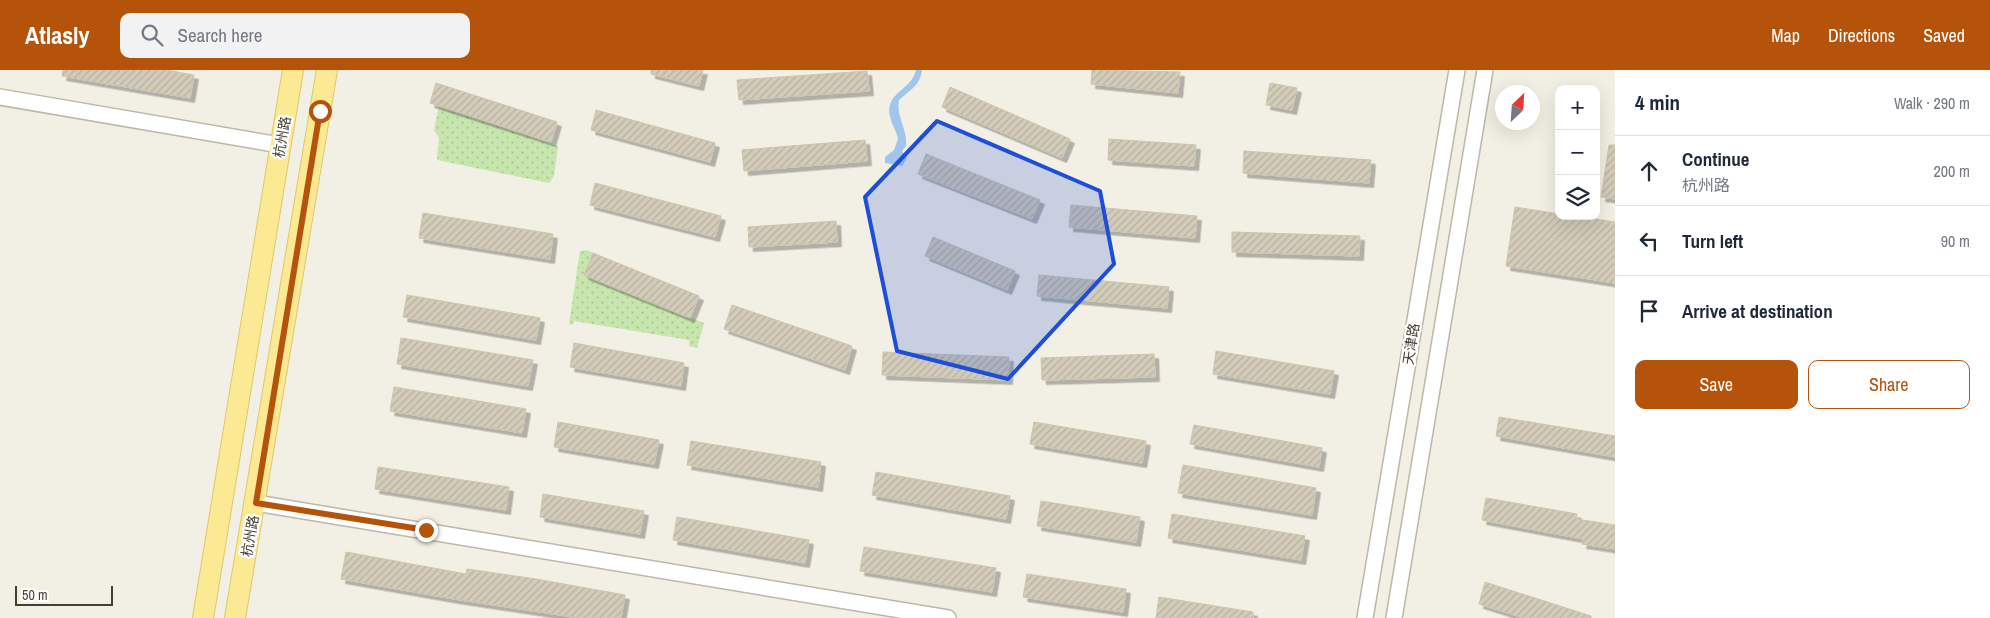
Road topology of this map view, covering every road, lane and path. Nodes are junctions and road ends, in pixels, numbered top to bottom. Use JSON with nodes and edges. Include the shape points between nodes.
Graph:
{"nodes":[{"id":1,"x":293,"y":70,"type":"edge"},
{"id":2,"x":327,"y":70,"type":"edge"},
{"id":3,"x":1457,"y":70,"type":"edge"},
{"id":4,"x":1485,"y":70,"type":"edge"},
{"id":5,"x":0,"y":97,"type":"edge"},
{"id":6,"x":280,"y":145,"type":"junction"},
{"id":7,"x":256,"y":503,"type":"junction"},
{"id":8,"x":202,"y":618,"type":"edge"},
{"id":9,"x":235,"y":618,"type":"edge"},
{"id":10,"x":948,"y":618,"type":"edge"},
{"id":11,"x":1365,"y":618,"type":"edge"},
{"id":12,"x":1394,"y":618,"type":"edge"}],
"edges":[{"from":1,"to":6,"type":"main road","name":"杭州路"},
{"from":2,"to":7,"type":"main road","name":"杭州路"},
{"from":3,"to":11,"type":"street","name":"天津路"},
{"from":4,"to":12,"type":"street","name":"天津路"},
{"from":5,"to":6,"type":"street"},
{"from":6,"to":8,"type":"main road","name":"杭州路"},
{"from":7,"to":9,"type":"main road","name":"杭州路"},
{"from":7,"to":10,"type":"street"}]}
